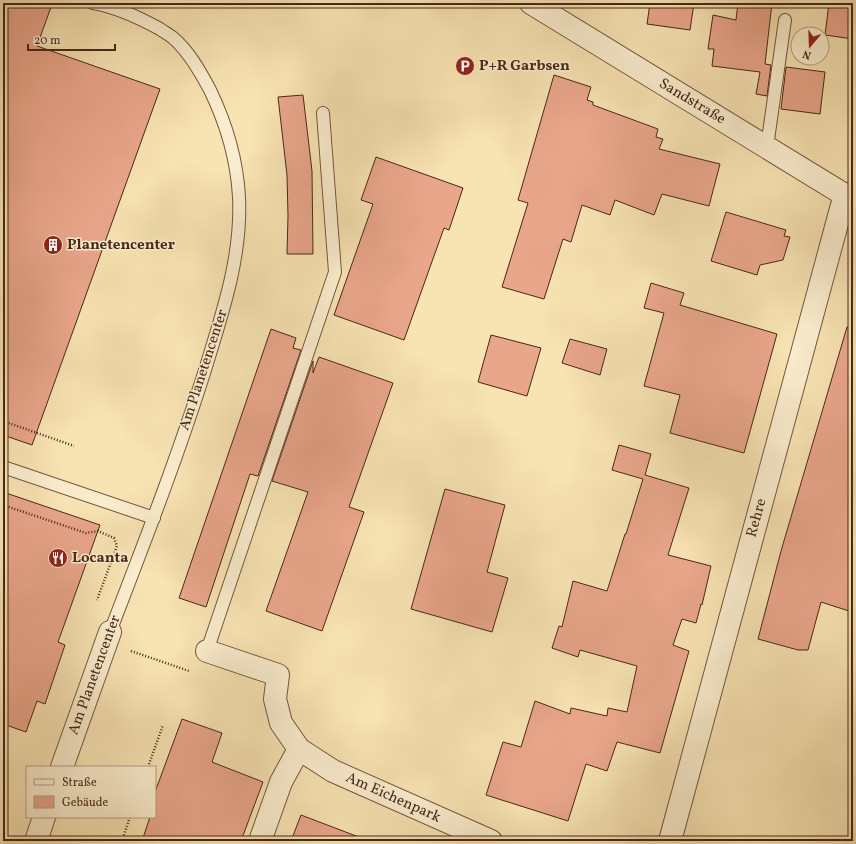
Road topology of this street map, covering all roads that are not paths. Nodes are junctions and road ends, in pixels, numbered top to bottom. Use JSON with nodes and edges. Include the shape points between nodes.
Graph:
{"nodes":[{"id":1,"x":93,"y":3,"type":"edge"},
{"id":2,"x":531,"y":3,"type":"edge"},
{"id":3,"x":113,"y":5,"type":"edge"},
{"id":4,"x":785,"y":20,"type":"dead end"},
{"id":5,"x":323,"y":113,"type":"dead end"},
{"id":6,"x":768,"y":147,"type":"junction"},
{"id":7,"x":849,"y":197,"type":"edge"},
{"id":8,"x":3,"y":466,"type":"edge"},
{"id":9,"x":154,"y":518,"type":"junction"},
{"id":10,"x":108,"y":637,"type":"joint"},
{"id":11,"x":207,"y":651,"type":"joint"},
{"id":12,"x":299,"y":749,"type":"junction"},
{"id":13,"x":62,"y":766,"type":"edge"},
{"id":14,"x":44,"y":818,"type":"edge"},
{"id":15,"x":36,"y":841,"type":"edge"},
{"id":16,"x":260,"y":841,"type":"edge"},
{"id":17,"x":491,"y":841,"type":"edge"},
{"id":18,"x":670,"y":841,"type":"edge"}],
"edges":[{"from":1,"to":3,"type":"lane","name":"Am Planetencenter"},
{"from":2,"to":6,"type":"street","name":"Sandstraße"},
{"from":3,"to":9,"type":"lane","name":"Am Planetencenter","via":[[172,37],[189,56],[208,85],[227,131],[236,169],[239,199],[234,259],[226,304]]},
{"from":4,"to":6,"type":"lane"},
{"from":5,"to":11,"type":"lane","via":[[335,272]]},
{"from":6,"to":7,"type":"street","name":"Sandstraße"},
{"from":7,"to":18,"type":"street","name":"Rehre"},
{"from":8,"to":9,"type":"lane"},
{"from":9,"to":10,"type":"lane","name":"Am Planetencenter"},
{"from":10,"to":13,"type":"street","name":"Am Planetencenter"},
{"from":11,"to":12,"type":"street","name":"Am Eichenpark","via":[[278,675],[274,699],[281,723]]},
{"from":12,"to":16,"type":"street","via":[[281,782]]},
{"from":12,"to":17,"type":"street","name":"Am Eichenpark","via":[[333,771]]},
{"from":14,"to":15,"type":"street"}]}
